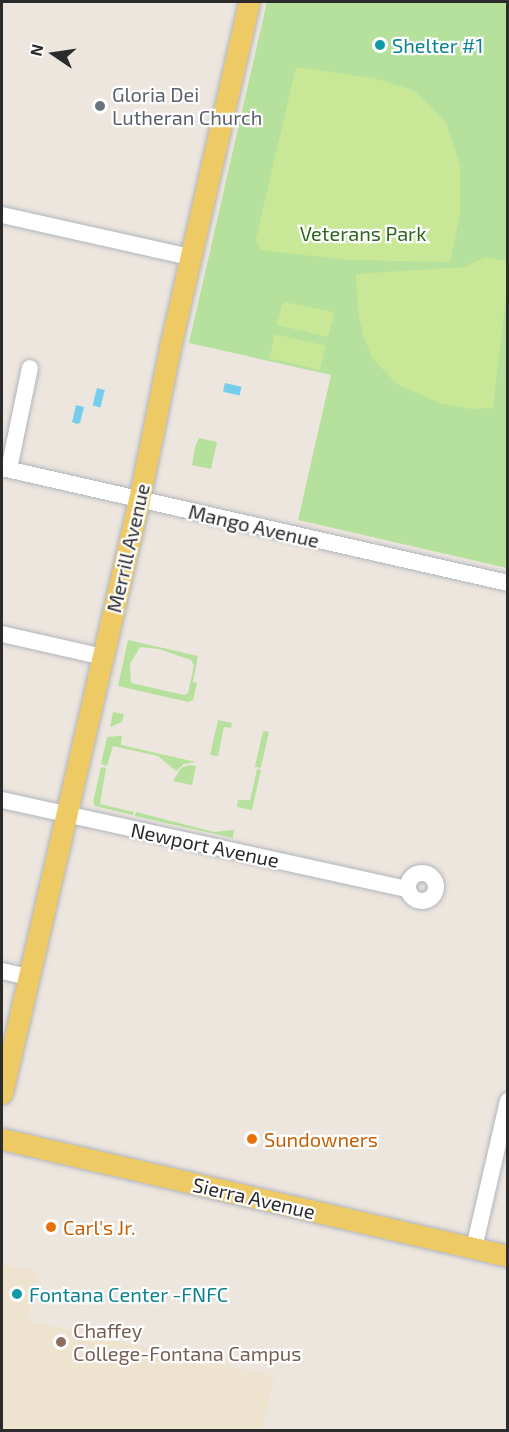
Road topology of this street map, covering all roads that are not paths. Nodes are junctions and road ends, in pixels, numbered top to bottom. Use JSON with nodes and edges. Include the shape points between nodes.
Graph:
{"nodes":[{"id":1,"x":249,"y":2,"type":"edge"},
{"id":2,"x":2,"y":215,"type":"edge"},
{"id":3,"x":190,"y":257,"type":"junction"},
{"id":4,"x":30,"y":368,"type":"dead end"},
{"id":5,"x":5,"y":468,"type":"edge"},
{"id":6,"x":140,"y":500,"type":"junction"},
{"id":7,"x":507,"y":583,"type":"edge"},
{"id":8,"x":2,"y":634,"type":"edge"},
{"id":9,"x":103,"y":657,"type":"junction"},
{"id":10,"x":2,"y":800,"type":"edge"},
{"id":11,"x":66,"y":815,"type":"junction"},
{"id":12,"x":408,"y":889,"type":"dead end"},
{"id":13,"x":2,"y":970,"type":"edge"},
{"id":14,"x":29,"y":977,"type":"junction"},
{"id":15,"x":2,"y":1093,"type":"edge"},
{"id":16,"x":507,"y":1101,"type":"edge"},
{"id":17,"x":2,"y":1139,"type":"edge"},
{"id":18,"x":474,"y":1248,"type":"junction"},
{"id":19,"x":507,"y":1256,"type":"edge"}],
"edges":[{"from":1,"to":3,"type":"main road","name":"Merrill Avenue"},
{"from":2,"to":3,"type":"street"},
{"from":3,"to":6,"type":"main road","name":"Merrill Avenue"},
{"from":4,"to":5,"type":"street"},
{"from":5,"to":6,"type":"street","name":"Mango Avenue"},
{"from":6,"to":7,"type":"street","name":"Mango Avenue"},
{"from":6,"to":9,"type":"main road","name":"Merrill Avenue"},
{"from":8,"to":9,"type":"street"},
{"from":9,"to":11,"type":"main road","name":"Merrill Avenue"},
{"from":10,"to":11,"type":"street","name":"Newport Avenue"},
{"from":11,"to":12,"type":"street","name":"Newport Avenue"},
{"from":11,"to":14,"type":"main road","name":"Merrill Avenue"},
{"from":13,"to":14,"type":"street"},
{"from":14,"to":15,"type":"main road","name":"Merrill Avenue"},
{"from":16,"to":18,"type":"street"},
{"from":17,"to":18,"type":"main road","name":"Sierra Avenue"},
{"from":18,"to":19,"type":"main road","name":"Sierra Avenue"}]}
